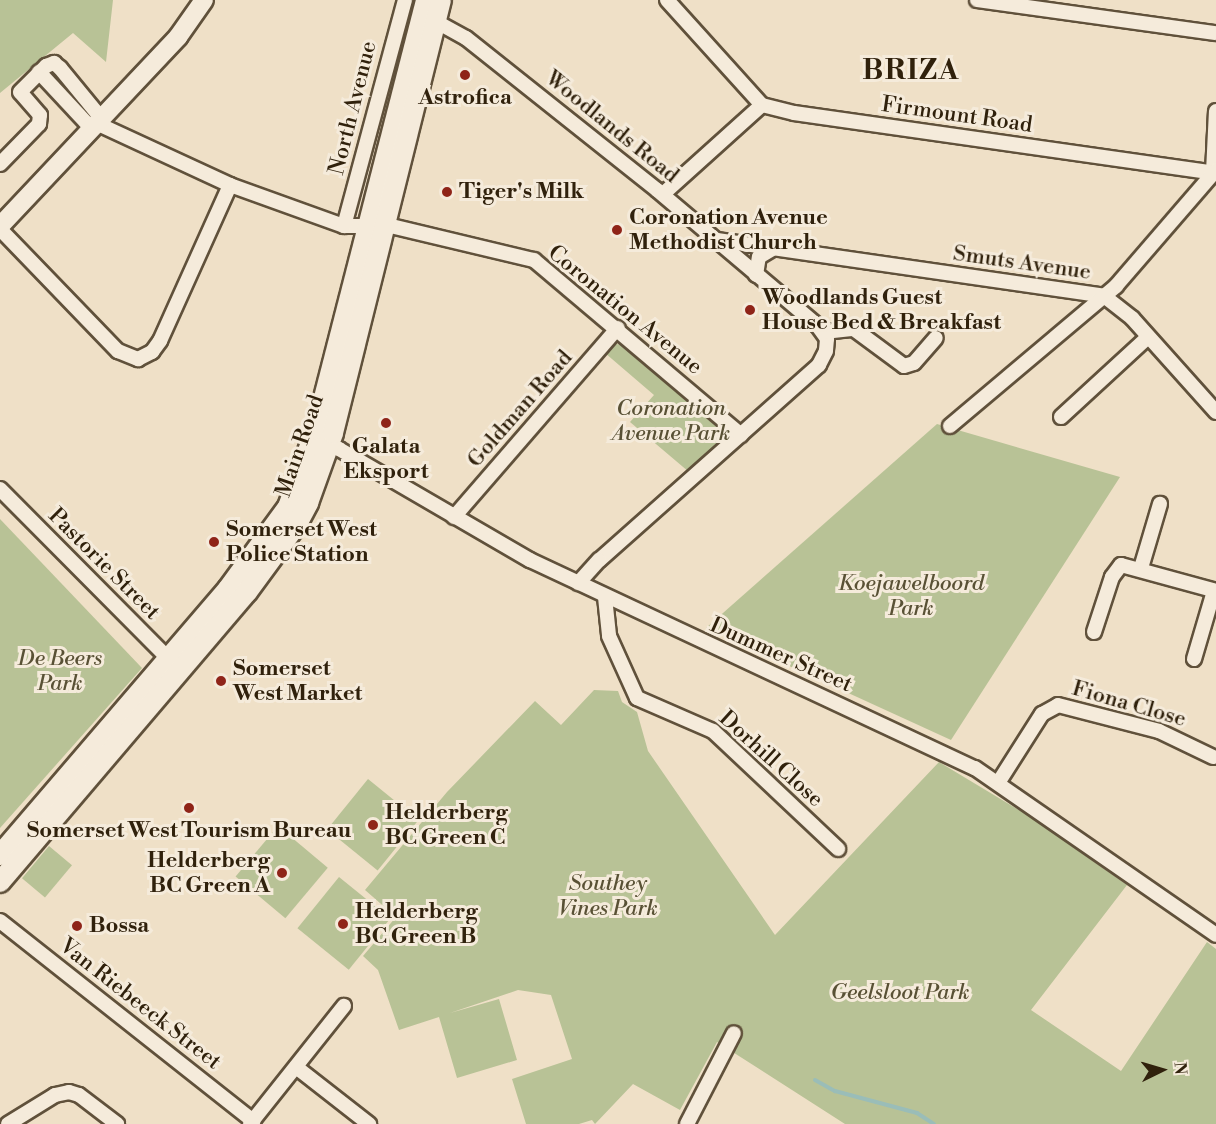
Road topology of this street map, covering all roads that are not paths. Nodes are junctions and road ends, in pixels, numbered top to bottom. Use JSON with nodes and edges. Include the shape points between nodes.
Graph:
{"nodes":[{"id":1,"x":204,"y":0,"type":"edge"},
{"id":2,"x":405,"y":0,"type":"edge"},
{"id":3,"x":426,"y":0,"type":"edge"},
{"id":4,"x":441,"y":0,"type":"edge"},
{"id":5,"x":977,"y":0,"type":"edge"},
{"id":6,"x":675,"y":3,"type":"edge"},
{"id":7,"x":435,"y":21,"type":"junction"},
{"id":8,"x":1216,"y":33,"type":"edge"},
{"id":9,"x":39,"y":72,"type":"junction"},
{"id":10,"x":762,"y":105,"type":"junction"},
{"id":11,"x":1216,"y":111,"type":"edge"},
{"id":12,"x":96,"y":123,"type":"junction"},
{"id":13,"x":1215,"y":131,"type":"edge"},
{"id":14,"x":0,"y":164,"type":"edge"},
{"id":15,"x":1215,"y":171,"type":"edge"},
{"id":16,"x":230,"y":184,"type":"junction"},
{"id":17,"x":663,"y":194,"type":"junction"},
{"id":18,"x":344,"y":226,"type":"junction"},
{"id":19,"x":376,"y":226,"type":"junction"},
{"id":20,"x":0,"y":228,"type":"edge"},
{"id":21,"x":716,"y":240,"type":"junction"},
{"id":22,"x":774,"y":248,"type":"junction"},
{"id":23,"x":756,"y":275,"type":"junction"},
{"id":24,"x":1104,"y":296,"type":"junction"},
{"id":25,"x":618,"y":328,"type":"junction"},
{"id":26,"x":824,"y":332,"type":"junction"},
{"id":27,"x":1148,"y":337,"type":"junction"},
{"id":28,"x":936,"y":338,"type":"dead end"},
{"id":29,"x":1216,"y":412,"type":"edge"},
{"id":30,"x":1061,"y":417,"type":"dead end"},
{"id":31,"x":950,"y":426,"type":"dead end"},
{"id":32,"x":741,"y":435,"type":"junction"},
{"id":33,"x":321,"y":443,"type":"junction"},
{"id":34,"x":0,"y":489,"type":"edge"},
{"id":35,"x":1160,"y":504,"type":"dead end"},
{"id":36,"x":454,"y":517,"type":"junction"},
{"id":37,"x":1141,"y":568,"type":"junction"},
{"id":38,"x":578,"y":583,"type":"junction"},
{"id":39,"x":1215,"y":591,"type":"edge"},
{"id":40,"x":605,"y":597,"type":"junction"},
{"id":41,"x":1095,"y":632,"type":"dead end"},
{"id":42,"x":1194,"y":659,"type":"dead end"},
{"id":43,"x":174,"y":664,"type":"junction"},
{"id":44,"x":1213,"y":757,"type":"dead end"},
{"id":45,"x":998,"y":783,"type":"junction"},
{"id":46,"x":838,"y":849,"type":"dead end"},
{"id":47,"x":0,"y":855,"type":"edge"},
{"id":48,"x":0,"y":882,"type":"edge"},
{"id":49,"x":0,"y":921,"type":"edge"},
{"id":50,"x":1216,"y":935,"type":"edge"},
{"id":51,"x":344,"y":1006,"type":"dead end"},
{"id":52,"x":734,"y":1033,"type":"dead end"},
{"id":53,"x":296,"y":1066,"type":"junction"},
{"id":54,"x":252,"y":1122,"type":"edge"},
{"id":55,"x":692,"y":1122,"type":"edge"},
{"id":56,"x":8,"y":1124,"type":"edge"},
{"id":57,"x":117,"y":1124,"type":"edge"},
{"id":58,"x":369,"y":1124,"type":"edge"}],
"edges":[{"from":1,"to":12,"type":"street","via":[[178,37]]},
{"from":2,"to":18,"type":"street","name":"North Avenue"},
{"from":3,"to":19,"type":"main road","name":"Main Road"},
{"from":4,"to":7,"type":"main road","name":"Main Road"},
{"from":5,"to":8,"type":"street"},
{"from":6,"to":10,"type":"street","name":"Firmount Road","via":[[745,91]]},
{"from":7,"to":17,"type":"street","name":"Woodlands Road","via":[[466,38]]},
{"from":7,"to":19,"type":"main road","name":"Main Road"},
{"from":9,"to":12,"type":"street","via":[[63,98]]},
{"from":9,"to":12,"type":"street","via":[[54,63],[75,87]]},
{"from":9,"to":14,"type":"street","via":[[20,92],[40,115],[39,124]]},
{"from":10,"to":15,"type":"street","name":"Firmount Road","via":[[794,113]]},
{"from":10,"to":17,"type":"street"},
{"from":11,"to":13,"type":"street"},
{"from":12,"to":16,"type":"street","name":"Coronation Avenue"},
{"from":12,"to":20,"type":"street"},
{"from":13,"to":15,"type":"street"},
{"from":15,"to":24,"type":"street"},
{"from":16,"to":18,"type":"street","name":"Coronation Avenue"},
{"from":16,"to":20,"type":"street","via":[[156,347],[138,359],[118,351]]},
{"from":17,"to":21,"type":"street","name":"Woodlands Road"},
{"from":18,"to":19,"type":"street","name":"Coronation Avenue"},
{"from":19,"to":25,"type":"street","name":"Coronation Avenue","via":[[534,261]]},
{"from":19,"to":33,"type":"main road","name":"Main Road"},
{"from":21,"to":22,"type":"street","name":"Smuts Avenue"},
{"from":21,"to":23,"type":"street","name":"Woodlands Road"},
{"from":22,"to":23,"type":"street","via":[[759,257]]},
{"from":22,"to":24,"type":"street","name":"Smuts Avenue"},
{"from":23,"to":26,"type":"street","name":"Woodlands Road"},
{"from":24,"to":27,"type":"street","name":"Smuts Avenue"},
{"from":24,"to":31,"type":"street"},
{"from":25,"to":32,"type":"street","name":"Coronation Avenue"},
{"from":25,"to":36,"type":"street","name":"Goldman Road"},
{"from":26,"to":28,"type":"street","via":[[854,329],[904,366],[914,363]]},
{"from":26,"to":32,"type":"street","via":[[826,351],[819,365]]},
{"from":27,"to":29,"type":"street","name":"Smuts Avenue"},
{"from":27,"to":30,"type":"street"},
{"from":32,"to":38,"type":"street"},
{"from":33,"to":36,"type":"street","name":"Dummer Street"},
{"from":33,"to":43,"type":"main road","name":"Main Road","via":[[278,525]]},
{"from":34,"to":43,"type":"street","name":"Pastorie Street"},
{"from":35,"to":37,"type":"street"},
{"from":36,"to":38,"type":"street","name":"Dummer Street"},
{"from":37,"to":39,"type":"street"},
{"from":37,"to":41,"type":"street","via":[[1125,565],[1116,570]]},
{"from":38,"to":40,"type":"street","name":"Dummer Street"},
{"from":39,"to":42,"type":"street"},
{"from":40,"to":45,"type":"street","name":"Dummer Street","via":[[940,751]]},
{"from":40,"to":46,"type":"street","name":"Dorhill Close","via":[[609,636],[637,698],[713,731]]},
{"from":43,"to":47,"type":"main road","name":"Main Road"},
{"from":43,"to":48,"type":"main road","name":"Main Road"},
{"from":44,"to":45,"type":"street","name":"Fiona Close","via":[[1159,731],[1058,705],[1042,714]]},
{"from":45,"to":50,"type":"street","name":"Dummer Street"},
{"from":49,"to":54,"type":"street","name":"Van Riebeeck Street"},
{"from":51,"to":53,"type":"street"},
{"from":52,"to":55,"type":"street"},
{"from":53,"to":54,"type":"street"},
{"from":53,"to":58,"type":"street"},
{"from":56,"to":57,"type":"street","via":[[55,1095],[69,1092],[79,1095]]}]}
